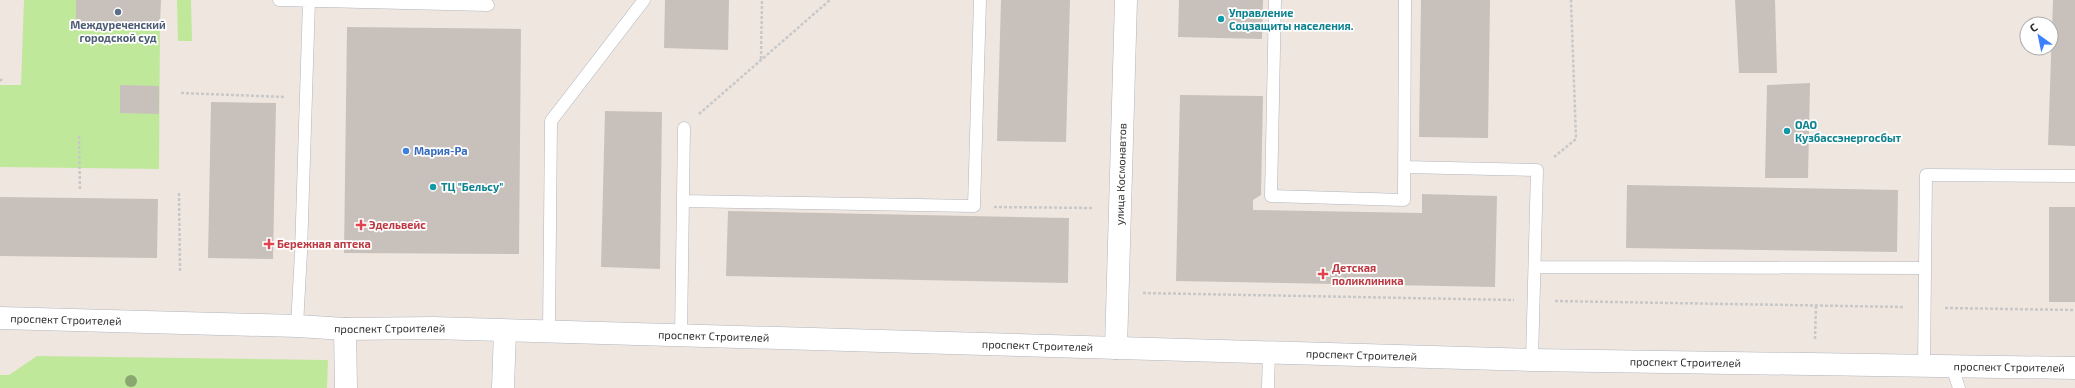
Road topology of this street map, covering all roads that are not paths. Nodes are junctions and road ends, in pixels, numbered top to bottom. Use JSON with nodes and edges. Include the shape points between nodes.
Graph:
{"nodes":[{"id":1,"x":279,"y":0,"type":"edge"},
{"id":2,"x":644,"y":0,"type":"edge"},
{"id":3,"x":980,"y":0,"type":"edge"},
{"id":4,"x":1126,"y":0,"type":"edge"},
{"id":5,"x":1275,"y":0,"type":"edge"},
{"id":6,"x":1405,"y":0,"type":"edge"},
{"id":7,"x":309,"y":2,"type":"junction"},
{"id":8,"x":488,"y":5,"type":"dead end"},
{"id":9,"x":684,"y":128,"type":"road end"},
{"id":10,"x":1404,"y":166,"type":"junction"},
{"id":11,"x":2075,"y":176,"type":"edge"},
{"id":12,"x":683,"y":201,"type":"junction"},
{"id":13,"x":1535,"y":267,"type":"junction"},
{"id":14,"x":1925,"y":268,"type":"junction"},
{"id":15,"x":0,"y":318,"type":"edge"},
{"id":16,"x":297,"y":326,"type":"junction"},
{"id":17,"x":345,"y":329,"type":"junction"},
{"id":18,"x":505,"y":331,"type":"junction"},
{"id":19,"x":549,"y":331,"type":"junction"},
{"id":20,"x":681,"y":336,"type":"junction"},
{"id":21,"x":1116,"y":348,"type":"junction"},
{"id":22,"x":1269,"y":352,"type":"junction"},
{"id":23,"x":1532,"y":360,"type":"junction"},
{"id":24,"x":1924,"y":367,"type":"junction"},
{"id":25,"x":1952,"y":367,"type":"junction"},
{"id":26,"x":2075,"y":368,"type":"edge"},
{"id":27,"x":346,"y":388,"type":"edge"},
{"id":28,"x":503,"y":388,"type":"edge"},
{"id":29,"x":1268,"y":388,"type":"edge"},
{"id":30,"x":1959,"y":388,"type":"edge"}],
"edges":[{"from":1,"to":7,"type":"lane"},
{"from":2,"to":19,"type":"lane","via":[[551,121]]},
{"from":3,"to":12,"type":"lane","via":[[974,206]]},
{"from":4,"to":21,"type":"main road","name":"улица Космонавтов"},
{"from":5,"to":10,"type":"lane","via":[[1271,196],[1404,200]]},
{"from":6,"to":10,"type":"lane"},
{"from":7,"to":8,"type":"lane"},
{"from":7,"to":16,"type":"lane"},
{"from":9,"to":12,"type":"lane"},
{"from":10,"to":13,"type":"lane","via":[[1537,170]]},
{"from":11,"to":14,"type":"lane","via":[[1926,175]]},
{"from":12,"to":20,"type":"lane"},
{"from":13,"to":14,"type":"lane"},
{"from":13,"to":23,"type":"lane"},
{"from":14,"to":24,"type":"lane"},
{"from":15,"to":16,"type":"main road","name":"проспект Строителей"},
{"from":16,"to":17,"type":"main road","name":"проспект Строителей"},
{"from":17,"to":18,"type":"main road","name":"проспект Строителей","via":[[432,328]]},
{"from":17,"to":27,"type":"main road"},
{"from":18,"to":19,"type":"main road","name":"проспект Строителей"},
{"from":18,"to":28,"type":"main road"},
{"from":19,"to":20,"type":"main road","name":"проспект Строителей"},
{"from":20,"to":21,"type":"main road","name":"проспект Строителей"},
{"from":21,"to":22,"type":"main road","name":"проспект Строителей"},
{"from":22,"to":23,"type":"main road","name":"проспект Строителей"},
{"from":22,"to":29,"type":"lane"},
{"from":23,"to":24,"type":"main road","name":"проспект Строителей"},
{"from":24,"to":25,"type":"main road","name":"проспект Строителей"},
{"from":25,"to":26,"type":"main road","name":"проспект Строителей"},
{"from":25,"to":30,"type":"lane"}]}
